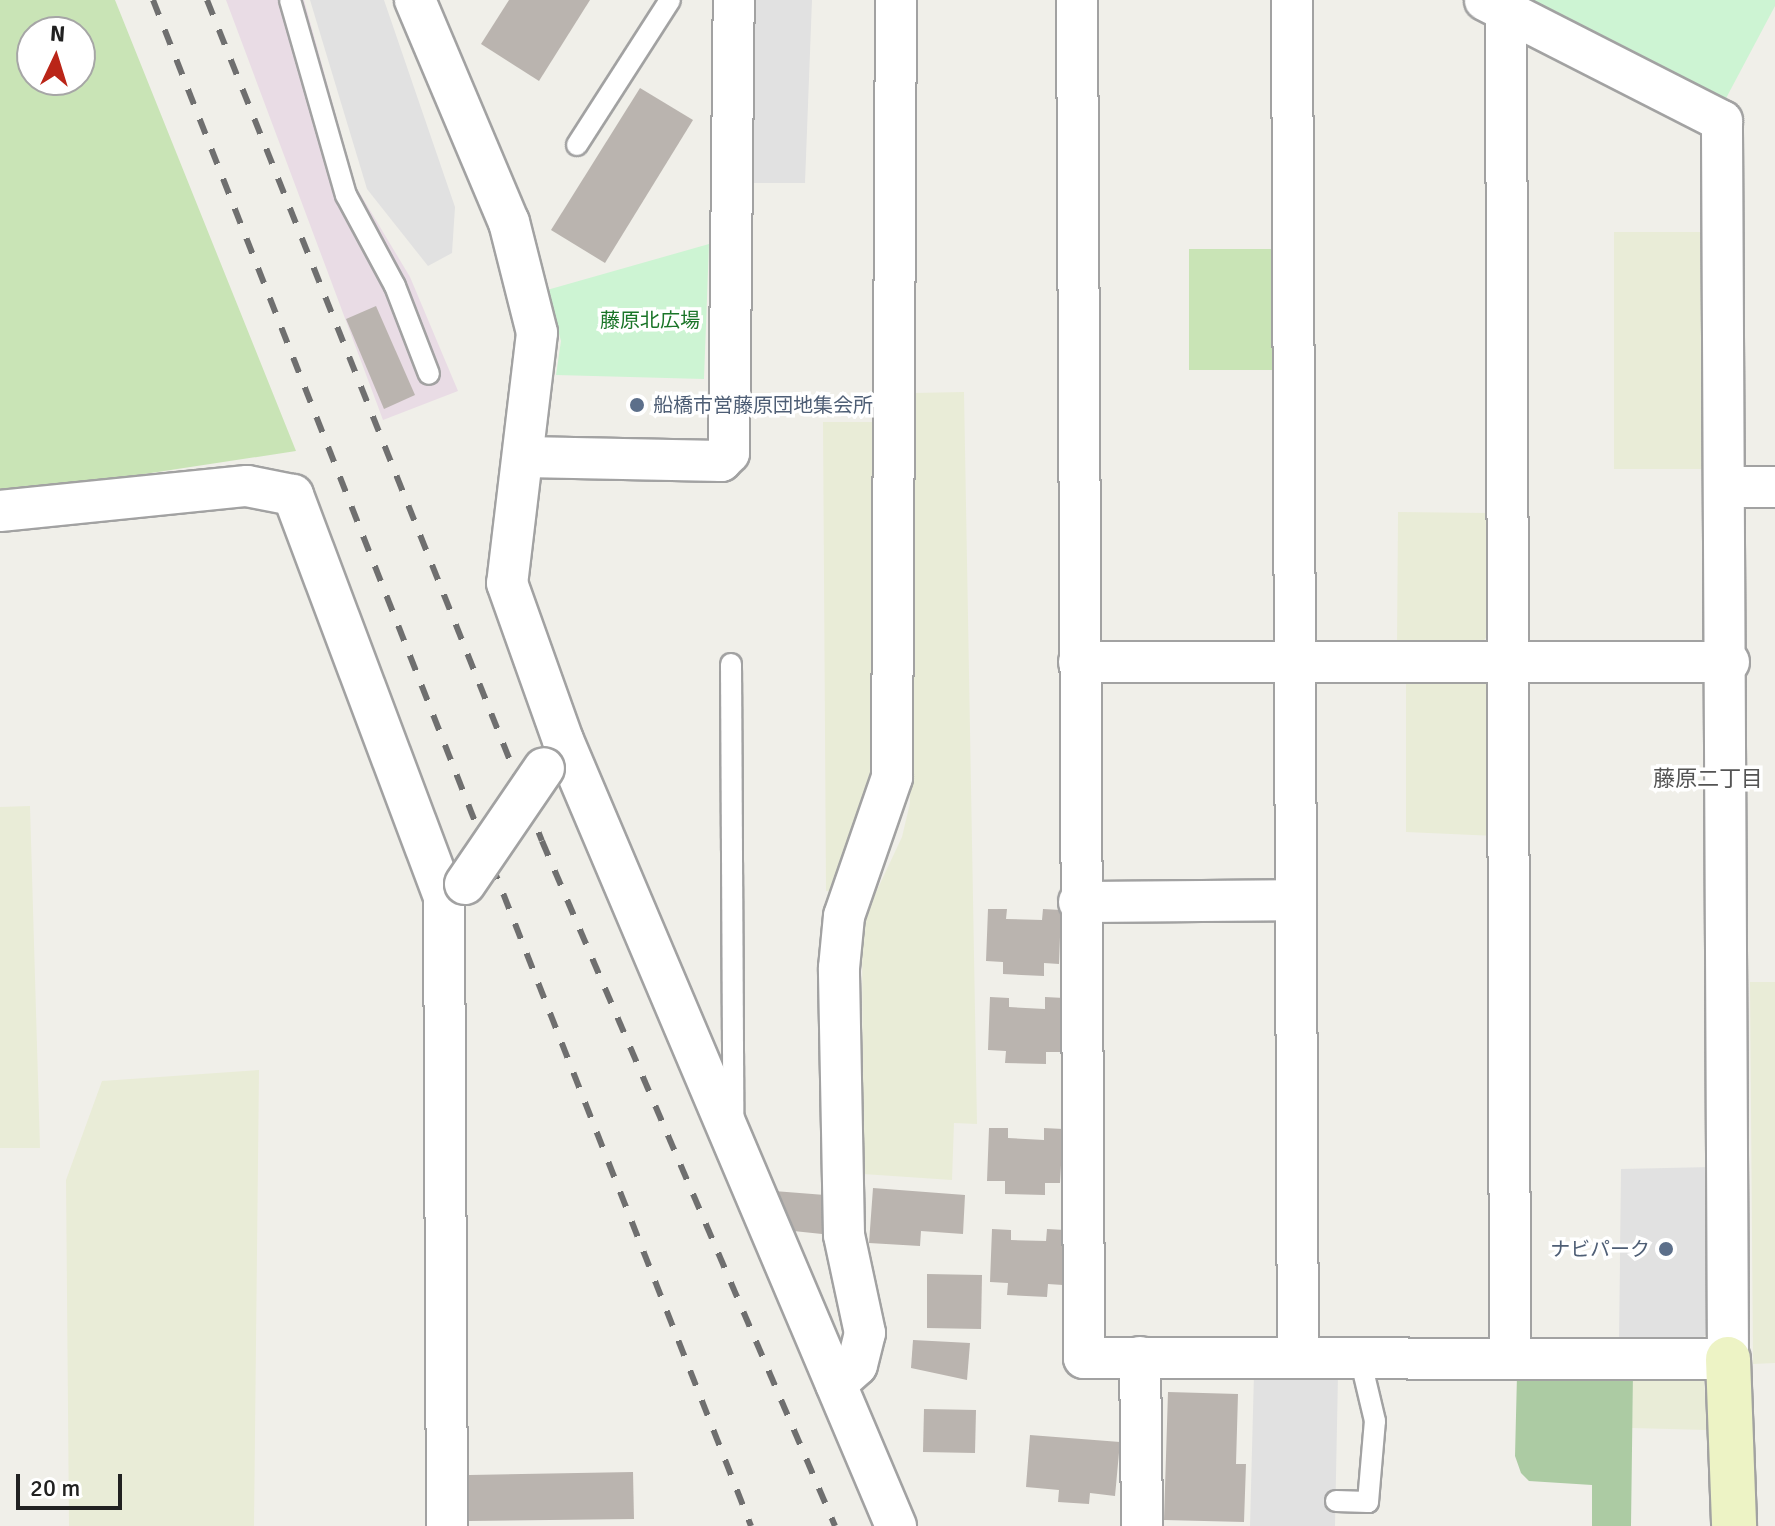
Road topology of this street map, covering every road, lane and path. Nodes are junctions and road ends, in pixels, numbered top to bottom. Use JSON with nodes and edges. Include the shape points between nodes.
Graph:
{"nodes":[{"id":1,"x":290,"y":0,"type":"edge"},
{"id":2,"x":415,"y":0,"type":"edge"},
{"id":3,"x":670,"y":0,"type":"edge"},
{"id":4,"x":734,"y":0,"type":"edge"},
{"id":5,"x":896,"y":0,"type":"edge"},
{"id":6,"x":1077,"y":0,"type":"edge"},
{"id":7,"x":1292,"y":0,"type":"edge"},
{"id":8,"x":1496,"y":6,"type":"edge"},
{"id":9,"x":577,"y":145,"type":"dead end"},
{"id":10,"x":429,"y":374,"type":"dead end"},
{"id":11,"x":525,"y":457,"type":"junction"},
{"id":12,"x":1726,"y":487,"type":"junction"},
{"id":13,"x":1775,"y":487,"type":"edge"},
{"id":14,"x":0,"y":511,"type":"edge"},
{"id":15,"x":1079,"y":662,"type":"junction"},
{"id":16,"x":1295,"y":662,"type":"junction"},
{"id":17,"x":1508,"y":662,"type":"junction"},
{"id":18,"x":1729,"y":662,"type":"junction"},
{"id":19,"x":731,"y":664,"type":"dead end"},
{"id":20,"x":554,"y":754,"type":"junction"},
{"id":21,"x":454,"y":890,"type":"junction"},
{"id":22,"x":1296,"y":900,"type":"junction"},
{"id":23,"x":1079,"y":902,"type":"junction"},
{"id":24,"x":733,"y":1147,"type":"junction"},
{"id":25,"x":1140,"y":1357,"type":"junction"},
{"id":26,"x":1298,"y":1358,"type":"junction"},
{"id":27,"x":1360,"y":1358,"type":"junction"},
{"id":28,"x":1510,"y":1358,"type":"junction"},
{"id":29,"x":1728,"y":1359,"type":"junction"},
{"id":30,"x":836,"y":1384,"type":"junction"},
{"id":31,"x":1336,"y":1501,"type":"dead end"},
{"id":32,"x":447,"y":1526,"type":"edge"},
{"id":33,"x":896,"y":1526,"type":"edge"},
{"id":34,"x":1142,"y":1526,"type":"edge"},
{"id":35,"x":1734,"y":1526,"type":"edge"}],
"edges":[{"from":1,"to":10,"type":"lane","via":[[346,195],[395,286]]},
{"from":2,"to":11,"type":"street","via":[[509,222],[537,333]]},
{"from":3,"to":9,"type":"lane"},
{"from":4,"to":11,"type":"street","via":[[729,453],[721,461]]},
{"from":5,"to":30,"type":"street","via":[[892,777],[844,916],[839,968],[844,1235],[865,1333],[857,1365]]},
{"from":6,"to":15,"type":"street"},
{"from":7,"to":16,"type":"street"},
{"from":8,"to":12,"type":"street","via":[[1722,121]]},
{"from":8,"to":17,"type":"street"},
{"from":11,"to":20,"type":"street","via":[[507,583]]},
{"from":12,"to":13,"type":"street"},
{"from":12,"to":18,"type":"street"},
{"from":14,"to":21,"type":"street","via":[[247,486],[293,495]]},
{"from":15,"to":16,"type":"street"},
{"from":15,"to":23,"type":"street"},
{"from":16,"to":17,"type":"street"},
{"from":16,"to":22,"type":"street"},
{"from":17,"to":18,"type":"street"},
{"from":17,"to":28,"type":"street"},
{"from":18,"to":29,"type":"street"},
{"from":19,"to":24,"type":"lane"},
{"from":20,"to":21,"type":"street","bridge":true},
{"from":20,"to":24,"type":"street"},
{"from":21,"to":32,"type":"street"},
{"from":22,"to":23,"type":"street"},
{"from":22,"to":26,"type":"street"},
{"from":23,"to":25,"type":"street","via":[[1084,1358]]},
{"from":24,"to":30,"type":"street"},
{"from":25,"to":26,"type":"street"},
{"from":25,"to":34,"type":"street"},
{"from":26,"to":27,"type":"street"},
{"from":27,"to":28,"type":"street"},
{"from":27,"to":31,"type":"lane","via":[[1375,1421],[1370,1491],[1368,1502]]},
{"from":28,"to":29,"type":"street"},
{"from":29,"to":35,"type":"street"},
{"from":30,"to":33,"type":"street"}]}
